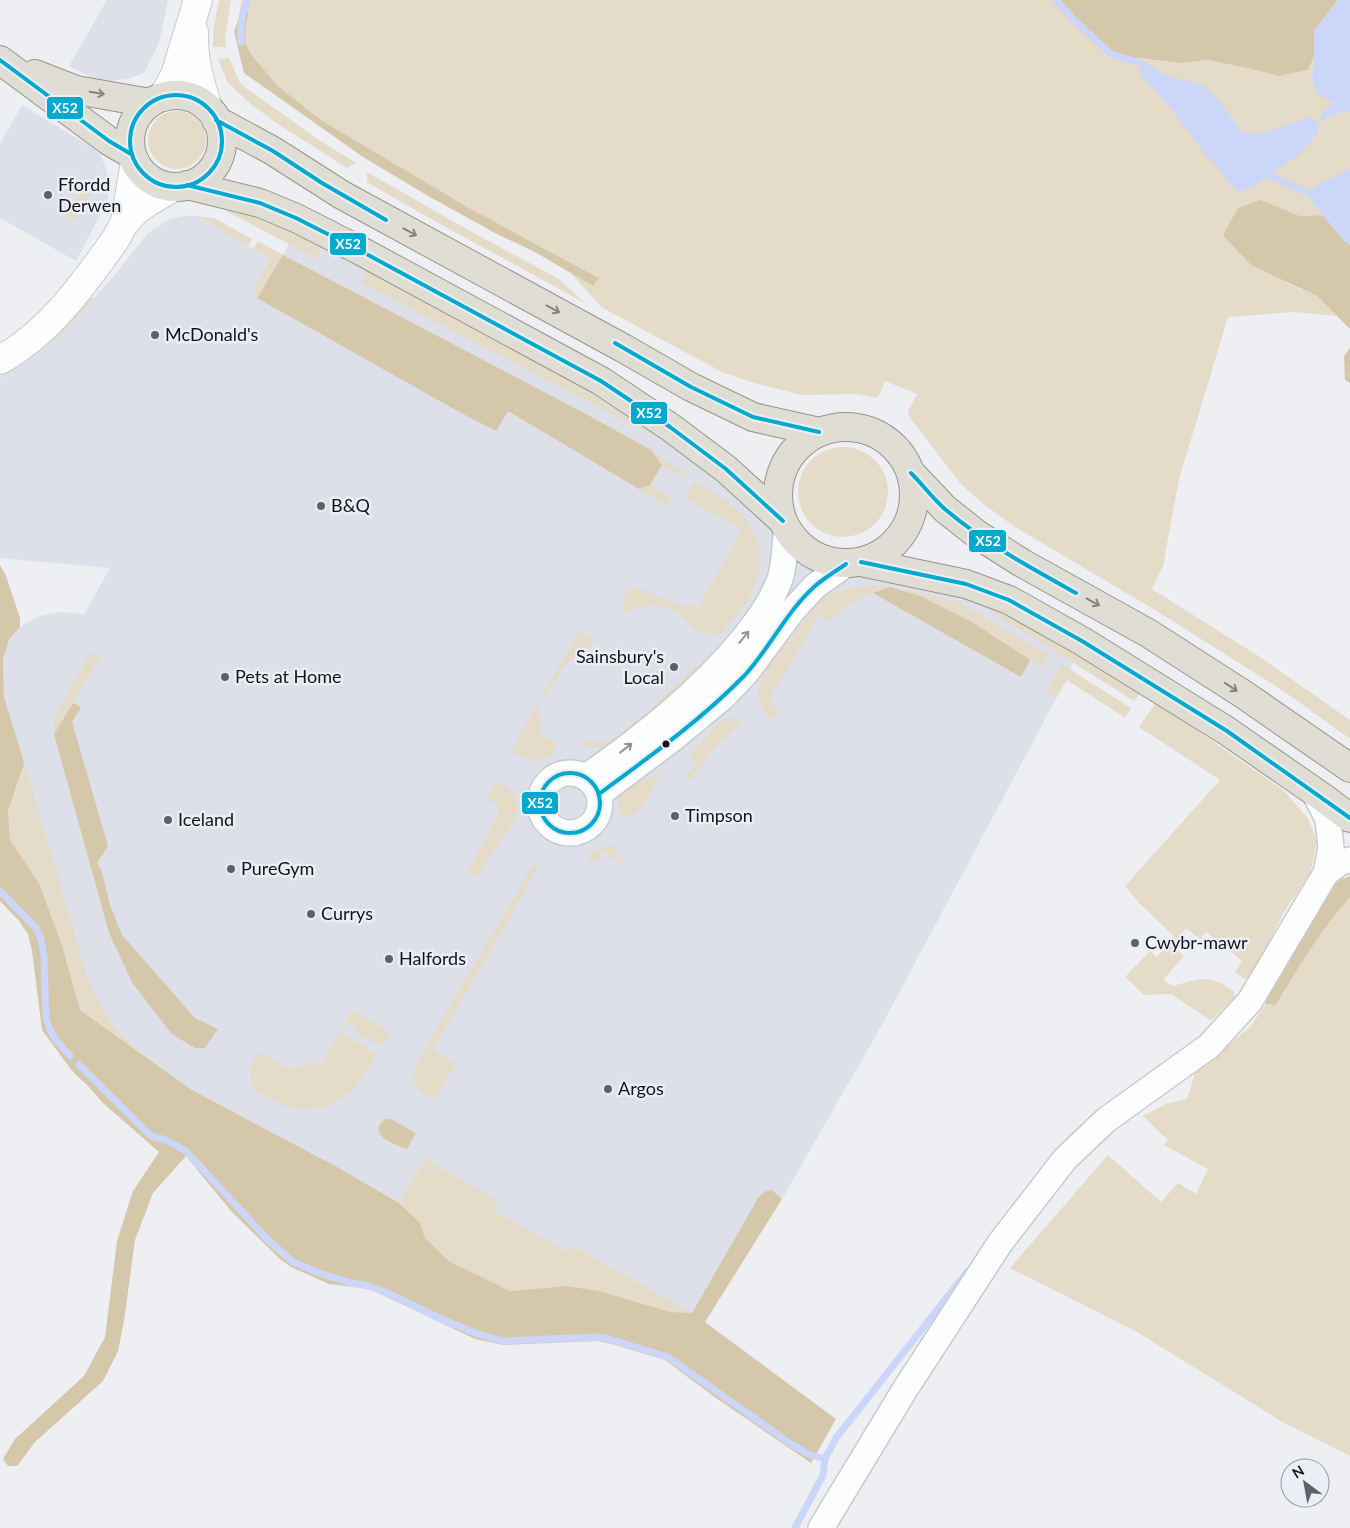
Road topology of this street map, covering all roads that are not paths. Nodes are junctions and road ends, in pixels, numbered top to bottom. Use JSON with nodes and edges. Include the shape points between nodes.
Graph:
{"nodes":[{"id":1,"x":196,"y":6,"type":"edge"},
{"id":2,"x":1,"y":61,"type":"edge"},
{"id":3,"x":156,"y":100,"type":"junction"},
{"id":4,"x":212,"y":114,"type":"junction"},
{"id":5,"x":133,"y":158,"type":"junction"},
{"id":6,"x":180,"y":186,"type":"junction"},
{"id":7,"x":125,"y":222,"type":"junction"},
{"id":8,"x":0,"y":360,"type":"edge"},
{"id":9,"x":819,"y":432,"type":"junction"},
{"id":10,"x":911,"y":474,"type":"junction"},
{"id":11,"x":785,"y":526,"type":"junction"},
{"id":12,"x":854,"y":563,"type":"junction"},
{"id":13,"x":1350,"y":768,"type":"edge"},
{"id":14,"x":1313,"y":790,"type":"junction"},
{"id":15,"x":1350,"y":818,"type":"edge"},
{"id":16,"x":1350,"y":860,"type":"edge"},
{"id":17,"x":1326,"y":873,"type":"junction"},
{"id":18,"x":821,"y":1528,"type":"edge"}],
"edges":[{"from":1,"to":3,"type":"street","via":[[175,75]]},
{"from":1,"to":4,"type":"street","via":[[194,47],[198,78]]},
{"from":2,"to":3,"type":"main road","one_way":true,"via":[[76,90]]},
{"from":2,"to":5,"type":"main road"},
{"from":3,"to":4,"type":"main road","via":[[174,95],[186,96],[197,100]]},
{"from":3,"to":5,"type":"main road","via":[[139,113],[132,125]]},
{"from":4,"to":6,"type":"main road","via":[[221,132],[218,159],[200,180]]},
{"from":4,"to":9,"type":"main road","one_way":true,"via":[[351,200],[691,387],[753,417]]},
{"from":5,"to":6,"type":"main road","via":[[149,178],[161,184]]},
{"from":5,"to":7,"type":"street"},
{"from":6,"to":7,"type":"street","via":[[151,200]]},
{"from":6,"to":11,"type":"main road","via":[[260,203],[296,218],[601,381],[726,469]]},
{"from":7,"to":8,"type":"street","via":[[80,288],[46,326],[28,343]]},
{"from":9,"to":10,"type":"main road","via":[[842,427],[866,429],[882,436],[900,453]]},
{"from":9,"to":11,"type":"main road","via":[[799,445],[784,464],[778,487],[778,508]]},
{"from":10,"to":12,"type":"main road","via":[[915,497],[910,520],[890,548],[870,560]]},
{"from":10,"to":13,"type":"main road","one_way":true,"via":[[945,509],[978,535],[1148,633]]},
{"from":11,"to":12,"type":"main road","via":[[802,548],[823,560]]},
{"from":12,"to":11,"type":"street","one_way":true,"via":[[815,586],[746,673],[675,738],[593,785],[620,753],[707,679],[762,615],[780,579]]},
{"from":12,"to":14,"type":"main road","via":[[966,584],[1009,600],[1227,731]]},
{"from":14,"to":15,"type":"main road"},
{"from":14,"to":17,"type":"street","via":[[1328,819],[1331,848]]},
{"from":16,"to":17,"type":"street","via":[[1341,862]]},
{"from":17,"to":18,"type":"street","via":[[1250,1001],[1210,1046],[1106,1120],[1065,1159],[1000,1243],[904,1391]]}]}
